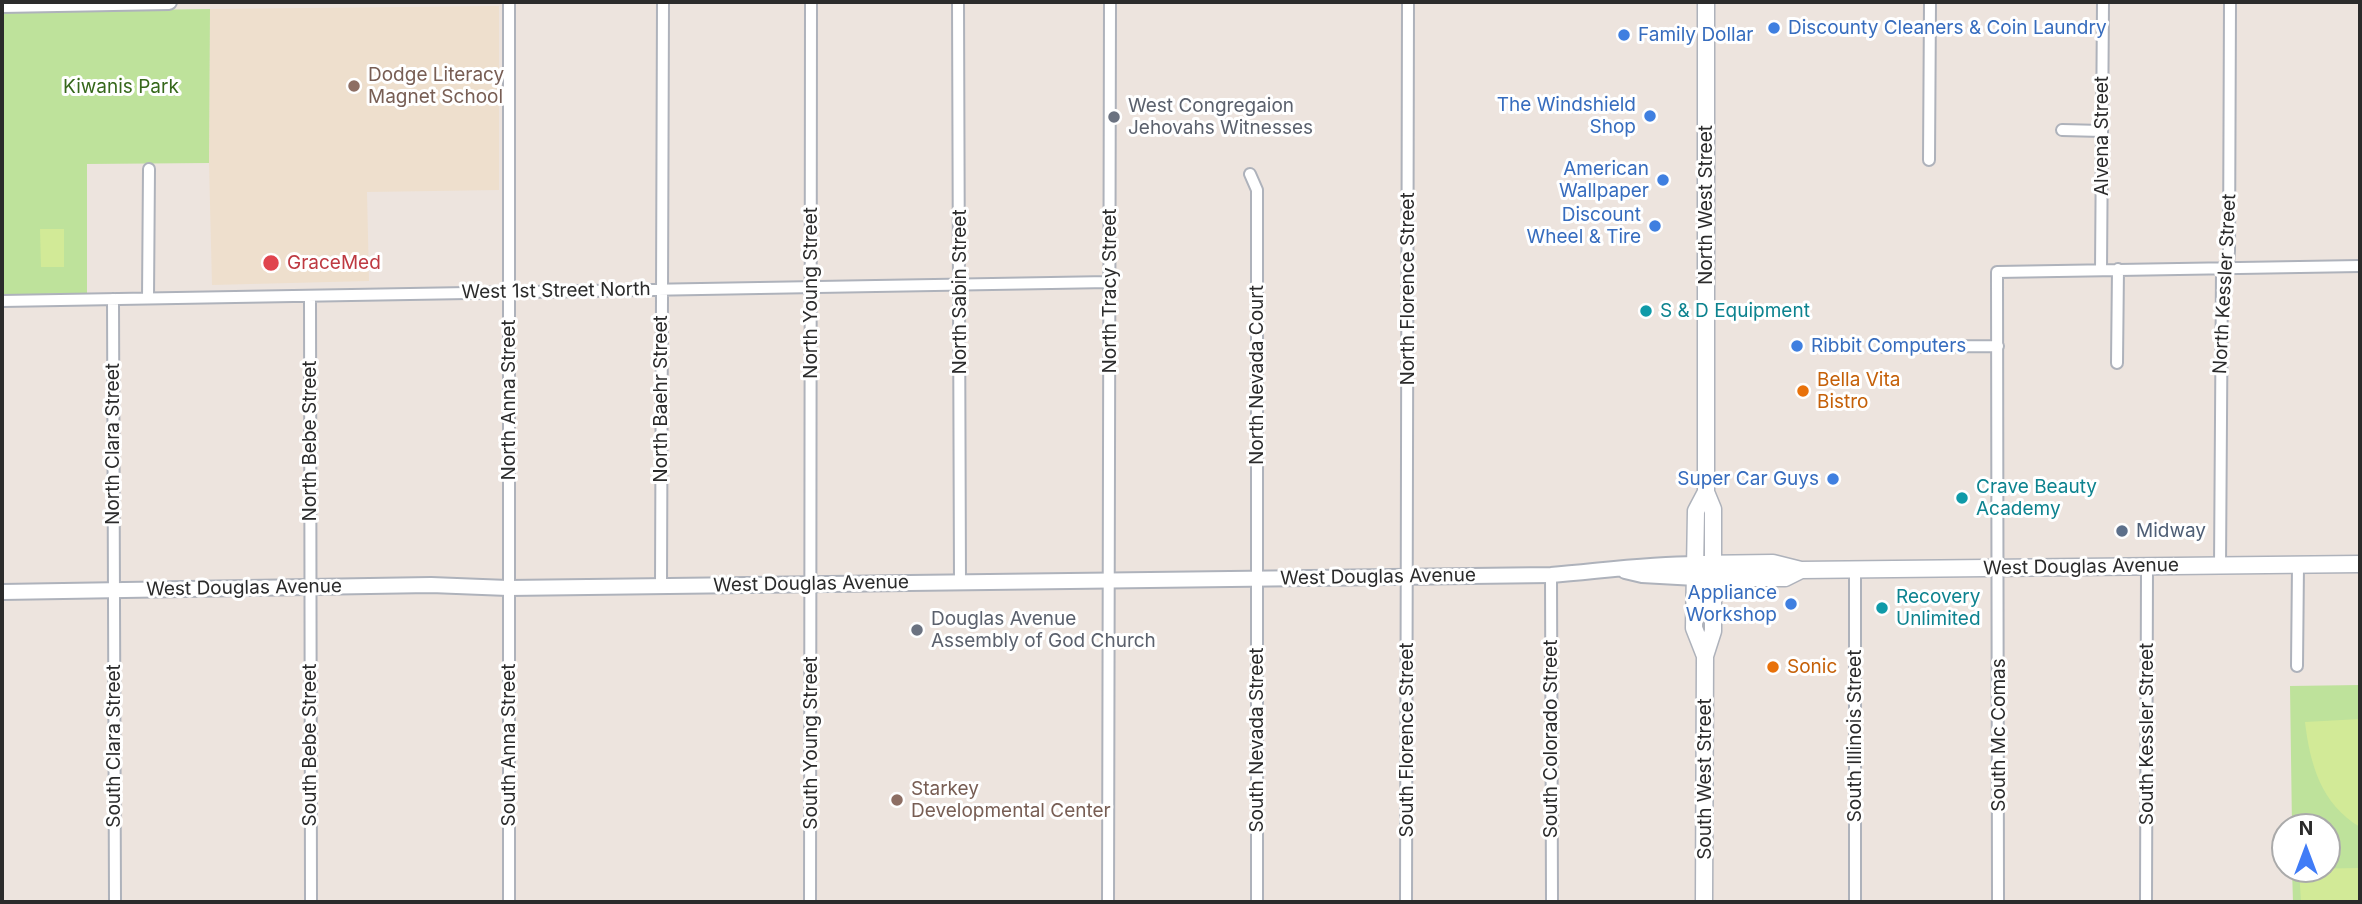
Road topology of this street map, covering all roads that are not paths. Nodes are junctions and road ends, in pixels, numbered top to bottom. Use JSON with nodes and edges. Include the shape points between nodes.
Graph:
{"nodes":[{"id":1,"x":112,"y":2,"type":"edge"},
{"id":2,"x":169,"y":2,"type":"edge"},
{"id":3,"x":509,"y":2,"type":"edge"},
{"id":4,"x":663,"y":2,"type":"edge"},
{"id":5,"x":811,"y":2,"type":"edge"},
{"id":6,"x":958,"y":2,"type":"edge"},
{"id":7,"x":1110,"y":2,"type":"edge"},
{"id":8,"x":1408,"y":2,"type":"edge"},
{"id":9,"x":1706,"y":2,"type":"edge"},
{"id":10,"x":1930,"y":2,"type":"edge"},
{"id":11,"x":2103,"y":2,"type":"edge"},
{"id":12,"x":2230,"y":2,"type":"edge"},
{"id":13,"x":2,"y":5,"type":"edge"},
{"id":14,"x":2062,"y":130,"type":"dead end"},
{"id":15,"x":2102,"y":131,"type":"junction"},
{"id":16,"x":1929,"y":160,"type":"dead end"},
{"id":17,"x":149,"y":169,"type":"dead end"},
{"id":18,"x":1250,"y":174,"type":"dead end"},
{"id":19,"x":2360,"y":266,"type":"edge"},
{"id":20,"x":2224,"y":268,"type":"junction"},
{"id":21,"x":2118,"y":269,"type":"junction"},
{"id":22,"x":2101,"y":270,"type":"junction"},
{"id":23,"x":1110,"y":282,"type":"junction"},
{"id":24,"x":960,"y":284,"type":"junction"},
{"id":25,"x":811,"y":287,"type":"junction"},
{"id":26,"x":661,"y":289,"type":"junction"},
{"id":27,"x":509,"y":292,"type":"junction"},
{"id":28,"x":310,"y":296,"type":"junction"},
{"id":29,"x":148,"y":298,"type":"junction"},
{"id":30,"x":113,"y":299,"type":"junction"},
{"id":31,"x":2,"y":301,"type":"edge"},
{"id":32,"x":1998,"y":346,"type":"junction"},
{"id":33,"x":1884,"y":347,"type":"dead end"},
{"id":34,"x":2117,"y":363,"type":"dead end"},
{"id":35,"x":1706,"y":492,"type":"junction"},
{"id":36,"x":2360,"y":564,"type":"edge"},
{"id":37,"x":2298,"y":565,"type":"junction"},
{"id":38,"x":2220,"y":566,"type":"junction"},
{"id":39,"x":2147,"y":567,"type":"junction"},
{"id":40,"x":1999,"y":568,"type":"junction"},
{"id":41,"x":1855,"y":570,"type":"junction"},
{"id":42,"x":1696,"y":571,"type":"junction"},
{"id":43,"x":1713,"y":571,"type":"junction"},
{"id":44,"x":1551,"y":575,"type":"junction"},
{"id":45,"x":1408,"y":577,"type":"junction"},
{"id":46,"x":1257,"y":578,"type":"junction"},
{"id":47,"x":1109,"y":580,"type":"junction"},
{"id":48,"x":960,"y":582,"type":"junction"},
{"id":49,"x":811,"y":584,"type":"junction"},
{"id":50,"x":661,"y":586,"type":"junction"},
{"id":51,"x":310,"y":587,"type":"junction"},
{"id":52,"x":508,"y":588,"type":"junction"},
{"id":53,"x":114,"y":590,"type":"junction"},
{"id":54,"x":2,"y":592,"type":"edge"},
{"id":55,"x":1705,"y":656,"type":"junction"},
{"id":56,"x":2297,"y":666,"type":"dead end"},
{"id":57,"x":115,"y":902,"type":"edge"},
{"id":58,"x":311,"y":902,"type":"edge"},
{"id":59,"x":509,"y":902,"type":"edge"},
{"id":60,"x":810,"y":902,"type":"edge"},
{"id":61,"x":1108,"y":902,"type":"edge"},
{"id":62,"x":1256,"y":902,"type":"edge"},
{"id":63,"x":1406,"y":902,"type":"edge"},
{"id":64,"x":1552,"y":902,"type":"edge"},
{"id":65,"x":1704,"y":902,"type":"edge"},
{"id":66,"x":1855,"y":902,"type":"edge"},
{"id":67,"x":1998,"y":902,"type":"edge"},
{"id":68,"x":2146,"y":902,"type":"edge"}],
"edges":[{"from":1,"to":2,"type":"street"},
{"from":1,"to":13,"type":"street"},
{"from":3,"to":27,"type":"street","name":"North Anna Street"},
{"from":4,"to":26,"type":"street","name":"North Baehr Street"},
{"from":5,"to":25,"type":"street","name":"North Young Street"},
{"from":6,"to":24,"type":"street","name":"North Sabin Street"},
{"from":7,"to":23,"type":"street","name":"North Tracy Street"},
{"from":8,"to":45,"type":"street","name":"North Florence Street"},
{"from":9,"to":35,"type":"main road","name":"North West Street"},
{"from":10,"to":16,"type":"street"},
{"from":11,"to":15,"type":"street","name":"Alvena Street"},
{"from":12,"to":20,"type":"street","name":"North Kessler Street","via":[[2230,251]]},
{"from":14,"to":15,"type":"street"},
{"from":15,"to":22,"type":"street","name":"Alvena Street"},
{"from":17,"to":29,"type":"street"},
{"from":18,"to":46,"type":"street","name":"North Nevada Court","via":[[1257,190]]},
{"from":19,"to":20,"type":"street"},
{"from":20,"to":21,"type":"street"},
{"from":20,"to":38,"type":"street","name":"North Kessler Street"},
{"from":21,"to":22,"type":"street"},
{"from":21,"to":34,"type":"street"},
{"from":22,"to":32,"type":"street","name":"South Mc Comas","via":[[1997,272]]},
{"from":23,"to":24,"type":"street","name":"West 1st Street North"},
{"from":23,"to":47,"type":"street","name":"North Tracy Street"},
{"from":24,"to":25,"type":"street","name":"West 1st Street North"},
{"from":24,"to":48,"type":"street","name":"North Sabin Street"},
{"from":25,"to":26,"type":"street","name":"West 1st Street North"},
{"from":25,"to":49,"type":"street","name":"North Young Street"},
{"from":26,"to":27,"type":"street","name":"West 1st Street North"},
{"from":26,"to":50,"type":"street","name":"North Baehr Street"},
{"from":27,"to":28,"type":"street","name":"West 1st Street North"},
{"from":27,"to":52,"type":"street","name":"North Anna Street"},
{"from":28,"to":29,"type":"street","name":"West 1st Street North"},
{"from":28,"to":51,"type":"street","name":"North Bebe Street"},
{"from":29,"to":30,"type":"street","name":"West 1st Street North"},
{"from":30,"to":31,"type":"street","name":"West 1st Street North"},
{"from":30,"to":53,"type":"street","name":"North Clara Street"},
{"from":32,"to":33,"type":"street"},
{"from":32,"to":40,"type":"street","name":"South Mc Comas"},
{"from":35,"to":42,"type":"main road","name":"North West Street","via":[[1696,511]]},
{"from":35,"to":43,"type":"main road","name":"North West Street","via":[[1713,509]]},
{"from":36,"to":37,"type":"main road","name":"West Douglas Avenue"},
{"from":37,"to":38,"type":"main road","name":"West Douglas Avenue"},
{"from":37,"to":56,"type":"street"},
{"from":38,"to":39,"type":"main road","name":"West Douglas Avenue"},
{"from":39,"to":40,"type":"main road","name":"West Douglas Avenue"},
{"from":39,"to":68,"type":"street","name":"South Kessler Street"},
{"from":40,"to":41,"type":"main road","name":"West Douglas Avenue"},
{"from":40,"to":67,"type":"street","name":"South Mc Comas"},
{"from":41,"to":43,"type":"main road","name":"West Douglas Avenue","via":[[1801,570],[1773,563]]},
{"from":41,"to":66,"type":"street","name":"South Illinois Street"},
{"from":42,"to":43,"type":"main road","name":"West Douglas Avenue"},
{"from":42,"to":44,"type":"street","name":"West Douglas Avenue","via":[[1643,564]]},
{"from":42,"to":55,"type":"main road","name":"South West Street","via":[[1695,628]]},
{"from":43,"to":55,"type":"main road","name":"South West Street","via":[[1713,631]]},
{"from":44,"to":45,"type":"street","name":"West Douglas Avenue"},
{"from":44,"to":64,"type":"street","name":"South Colorado Street"},
{"from":45,"to":46,"type":"street","name":"West Douglas Avenue"},
{"from":45,"to":63,"type":"street","name":"South Florence Street"},
{"from":46,"to":47,"type":"street","name":"West Douglas Avenue"},
{"from":46,"to":62,"type":"street","name":"South Nevada Street"},
{"from":47,"to":48,"type":"street","name":"West Douglas Avenue"},
{"from":47,"to":61,"type":"street","name":"North Tracy Street"},
{"from":48,"to":49,"type":"street","name":"West Douglas Avenue"},
{"from":49,"to":50,"type":"street","name":"West Douglas Avenue"},
{"from":49,"to":60,"type":"street","name":"South Young Street"},
{"from":50,"to":52,"type":"street","name":"West Douglas Avenue"},
{"from":51,"to":52,"type":"street","name":"West Douglas Avenue"},
{"from":51,"to":53,"type":"street","name":"West Douglas Avenue"},
{"from":51,"to":58,"type":"street","name":"South Bebe Street"},
{"from":52,"to":59,"type":"street","name":"South Anna Street"},
{"from":53,"to":54,"type":"street","name":"West Douglas Avenue"},
{"from":53,"to":57,"type":"street","name":"South Clara Street"},
{"from":55,"to":65,"type":"main road","name":"South West Street"}]}
